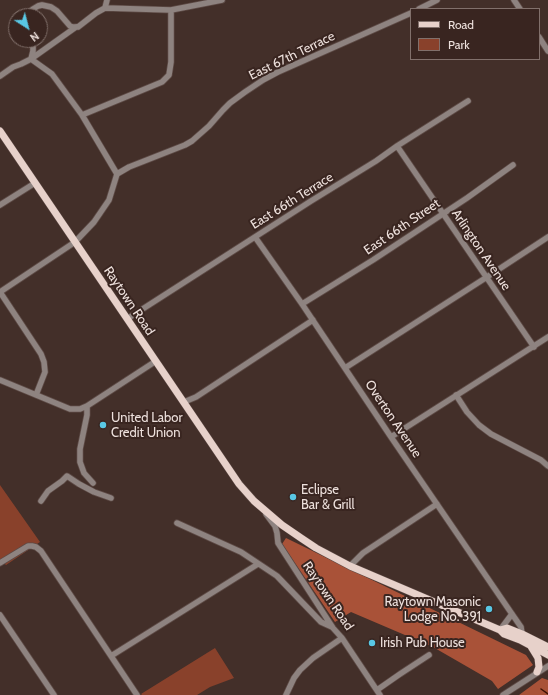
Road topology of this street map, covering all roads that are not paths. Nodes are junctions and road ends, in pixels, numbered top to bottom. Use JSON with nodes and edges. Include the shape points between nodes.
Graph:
{"nodes":[{"id":1,"x":107,"y":0,"type":"edge"},
{"id":2,"x":222,"y":0,"type":"edge"},
{"id":3,"x":437,"y":0,"type":"edge"},
{"id":4,"x":35,"y":8,"type":"edge"},
{"id":5,"x":105,"y":8,"type":"junction"},
{"id":6,"x":421,"y":8,"type":"edge"},
{"id":7,"x":171,"y":10,"type":"junction"},
{"id":8,"x":410,"y":13,"type":"edge"},
{"id":9,"x":76,"y":27,"type":"junction"},
{"id":10,"x":540,"y":39,"type":"edge"},
{"id":11,"x":33,"y":48,"type":"edge"},
{"id":12,"x":548,"y":51,"type":"edge"},
{"id":13,"x":31,"y":59,"type":"junction"},
{"id":14,"x":0,"y":76,"type":"edge"},
{"id":15,"x":468,"y":101,"type":"dead end"},
{"id":16,"x":82,"y":115,"type":"junction"},
{"id":17,"x":0,"y":131,"type":"edge"},
{"id":18,"x":397,"y":146,"type":"junction"},
{"id":19,"x":513,"y":165,"type":"dead end"},
{"id":20,"x":117,"y":174,"type":"junction"},
{"id":21,"x":35,"y":183,"type":"junction"},
{"id":22,"x":0,"y":205,"type":"edge"},
{"id":23,"x":443,"y":213,"type":"junction"},
{"id":24,"x":255,"y":237,"type":"junction"},
{"id":25,"x":548,"y":237,"type":"edge"},
{"id":26,"x":75,"y":242,"type":"junction"},
{"id":27,"x":487,"y":277,"type":"junction"},
{"id":28,"x":0,"y":292,"type":"edge"},
{"id":29,"x":302,"y":304,"type":"junction"},
{"id":30,"x":127,"y":319,"type":"junction"},
{"id":31,"x":313,"y":320,"type":"junction"},
{"id":32,"x":548,"y":338,"type":"edge"},
{"id":33,"x":534,"y":347,"type":"junction"},
{"id":34,"x":156,"y":361,"type":"junction"},
{"id":35,"x":345,"y":368,"type":"junction"},
{"id":36,"x":0,"y":380,"type":"edge"},
{"id":37,"x":36,"y":395,"type":"junction"},
{"id":38,"x":456,"y":395,"type":"junction"},
{"id":39,"x":184,"y":402,"type":"junction"},
{"id":40,"x":87,"y":406,"type":"junction"},
{"id":41,"x":391,"y":437,"type":"junction"},
{"id":42,"x":548,"y":466,"type":"edge"},
{"id":43,"x":93,"y":484,"type":"dead end"},
{"id":44,"x":111,"y":498,"type":"dead end"},
{"id":45,"x":41,"y":501,"type":"dead end"},
{"id":46,"x":437,"y":504,"type":"junction"},
{"id":47,"x":262,"y":509,"type":"junction"},
{"id":48,"x":177,"y":523,"type":"dead end"},
{"id":49,"x":0,"y":563,"type":"edge"},
{"id":50,"x":258,"y":564,"type":"junction"},
{"id":51,"x":350,"y":566,"type":"junction"},
{"id":52,"x":512,"y":614,"type":"junction"},
{"id":53,"x":0,"y":615,"type":"edge"},
{"id":54,"x":332,"y":628,"type":"junction"},
{"id":55,"x":500,"y":630,"type":"junction"},
{"id":56,"x":522,"y":634,"type":"junction"},
{"id":57,"x":342,"y":638,"type":"junction"},
{"id":58,"x":530,"y":645,"type":"junction"},
{"id":59,"x":548,"y":647,"type":"edge"},
{"id":60,"x":429,"y":654,"type":"dead end"},
{"id":61,"x":548,"y":655,"type":"edge"},
{"id":62,"x":111,"y":656,"type":"junction"},
{"id":63,"x":548,"y":666,"type":"edge"},
{"id":64,"x":538,"y":672,"type":"junction"},
{"id":65,"x":379,"y":693,"type":"edge"},
{"id":66,"x":505,"y":694,"type":"edge"},
{"id":67,"x":54,"y":695,"type":"edge"},
{"id":68,"x":137,"y":695,"type":"edge"},
{"id":69,"x":286,"y":695,"type":"edge"}],
"edges":[{"from":1,"to":5,"type":"street"},
{"from":2,"to":7,"type":"street"},
{"from":3,"to":6,"type":"street"},
{"from":4,"to":9,"type":"street","via":[[42,5],[51,7],[70,26]]},
{"from":5,"to":7,"type":"street"},
{"from":5,"to":9,"type":"street"},
{"from":7,"to":16,"type":"street","via":[[172,62],[169,75],[162,82]]},
{"from":8,"to":20,"type":"street","name":"East 67th Terrace","via":[[263,80],[230,103],[192,141]]},
{"from":9,"to":13,"type":"street"},
{"from":10,"to":12,"type":"street"},
{"from":11,"to":13,"type":"street"},
{"from":13,"to":14,"type":"street"},
{"from":13,"to":16,"type":"street","via":[[52,74]]},
{"from":15,"to":18,"type":"street","name":"East 66th Terrace"},
{"from":16,"to":20,"type":"street"},
{"from":17,"to":21,"type":"main road","name":"Raytown Road"},
{"from":18,"to":23,"type":"street","name":"Arlington Avenue"},
{"from":18,"to":24,"type":"street","name":"East 66th Terrace","via":[[376,162]]},
{"from":19,"to":23,"type":"street","name":"East 66th Street"},
{"from":20,"to":26,"type":"street","via":[[109,200],[94,222]]},
{"from":21,"to":22,"type":"street"},
{"from":21,"to":26,"type":"main road","name":"Raytown Road"},
{"from":23,"to":27,"type":"street","name":"Arlington Avenue"},
{"from":23,"to":29,"type":"street","name":"East 66th Street"},
{"from":24,"to":29,"type":"street","name":"Overton Avenue"},
{"from":24,"to":30,"type":"street","name":"East 66th Terrace"},
{"from":25,"to":27,"type":"street"},
{"from":26,"to":28,"type":"street"},
{"from":26,"to":30,"type":"main road","name":"Raytown Road"},
{"from":27,"to":33,"type":"street","name":"Arlington Avenue"},
{"from":27,"to":35,"type":"street"},
{"from":28,"to":37,"type":"street","via":[[44,362],[45,372]]},
{"from":29,"to":31,"type":"street","name":"Overton Avenue"},
{"from":30,"to":34,"type":"main road","name":"Raytown Road"},
{"from":31,"to":35,"type":"street","name":"Overton Avenue"},
{"from":31,"to":39,"type":"street","via":[[196,397]]},
{"from":32,"to":33,"type":"street"},
{"from":33,"to":38,"type":"street"},
{"from":34,"to":39,"type":"main road","name":"Raytown Road"},
{"from":34,"to":40,"type":"street"},
{"from":35,"to":41,"type":"street","name":"Overton Avenue"},
{"from":36,"to":37,"type":"street"},
{"from":37,"to":40,"type":"street","via":[[70,409]]},
{"from":38,"to":41,"type":"street"},
{"from":38,"to":42,"type":"street","via":[[479,425]]},
{"from":39,"to":47,"type":"main road","name":"Raytown Road","via":[[239,484]]},
{"from":40,"to":43,"type":"street","via":[[80,462],[84,474]]},
{"from":41,"to":46,"type":"street","name":"Overton Avenue"},
{"from":44,"to":45,"type":"street","via":[[67,476]]},
{"from":46,"to":51,"type":"street","via":[[363,553]]},
{"from":46,"to":52,"type":"street","name":"Overton Avenue"},
{"from":47,"to":51,"type":"main road","name":"Raytown Road","via":[[316,548]]},
{"from":47,"to":54,"type":"street","name":"Raytown Road","via":[[275,526],[281,549]]},
{"from":48,"to":50,"type":"street","via":[[241,552]]},
{"from":49,"to":62,"type":"street","via":[[28,546],[34,546],[41,551]]},
{"from":50,"to":54,"type":"street","via":[[277,576],[321,622]]},
{"from":50,"to":62,"type":"street"},
{"from":51,"to":55,"type":"main road","name":"Raytown Road"},
{"from":52,"to":55,"type":"street"},
{"from":52,"to":56,"type":"street","name":"Overton Avenue"},
{"from":53,"to":67,"type":"street"},
{"from":54,"to":57,"type":"street","name":"Raytown Road"},
{"from":55,"to":56,"type":"main road","via":[[507,628]]},
{"from":55,"to":58,"type":"main road"},
{"from":56,"to":59,"type":"main road"},
{"from":57,"to":65,"type":"street","name":"Raytown Road"},
{"from":57,"to":69,"type":"street","via":[[300,670]]},
{"from":58,"to":61,"type":"main road"},
{"from":58,"to":64,"type":"main road","via":[[538,658]]},
{"from":60,"to":65,"type":"street","via":[[400,674]]},
{"from":62,"to":68,"type":"street"},
{"from":63,"to":64,"type":"street"},
{"from":64,"to":66,"type":"street"}]}
